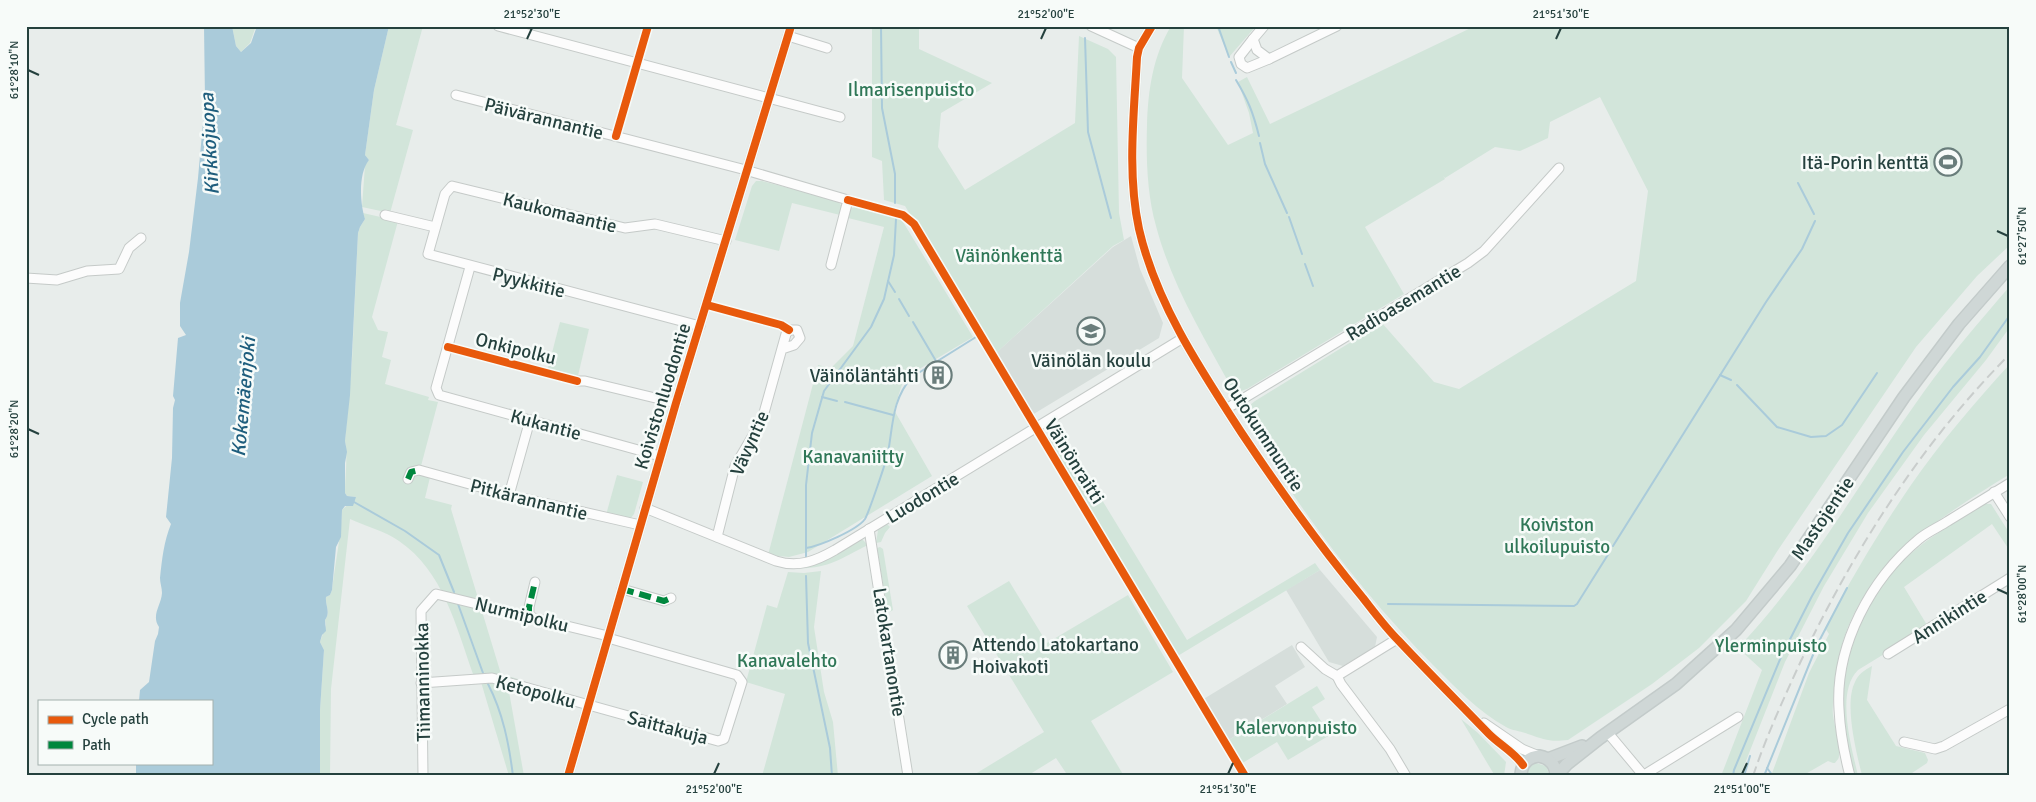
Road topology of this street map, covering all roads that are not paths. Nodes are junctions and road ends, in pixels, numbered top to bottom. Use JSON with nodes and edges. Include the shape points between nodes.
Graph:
{"nodes":[{"id":1,"x":498,"y":26,"type":"edge"},
{"id":2,"x":791,"y":26,"type":"edge"},
{"id":3,"x":1090,"y":26,"type":"edge"},
{"id":4,"x":1152,"y":26,"type":"edge"},
{"id":5,"x":1264,"y":26,"type":"edge"},
{"id":6,"x":1337,"y":26,"type":"edge"},
{"id":7,"x":788,"y":36,"type":"junction"},
{"id":8,"x":1253,"y":39,"type":"junction"},
{"id":9,"x":827,"y":48,"type":"dead end"},
{"id":10,"x":1139,"y":48,"type":"junction"},
{"id":11,"x":1269,"y":59,"type":"junction"},
{"id":12,"x":456,"y":96,"type":"dead end"},
{"id":13,"x":770,"y":99,"type":"junction"},
{"id":14,"x":840,"y":117,"type":"dead end"},
{"id":15,"x":1559,"y":168,"type":"dead end"},
{"id":16,"x":748,"y":171,"type":"junction"},
{"id":17,"x":452,"y":186,"type":"joint"},
{"id":18,"x":385,"y":215,"type":"dead end"},
{"id":19,"x":435,"y":227,"type":"junction"},
{"id":20,"x":142,"y":238,"type":"dead end"},
{"id":21,"x":726,"y":241,"type":"junction"},
{"id":22,"x":831,"y":265,"type":"dead end"},
{"id":23,"x":470,"y":266,"type":"junction"},
{"id":24,"x":2010,"y":266,"type":"edge"},
{"id":25,"x":26,"y":278,"type":"edge"},
{"id":26,"x":700,"y":326,"type":"junction"},
{"id":27,"x":1183,"y":338,"type":"junction"},
{"id":28,"x":782,"y":349,"type":"dead end"},
{"id":29,"x":577,"y":381,"type":"dead end"},
{"id":30,"x":676,"y":403,"type":"junction"},
{"id":31,"x":1226,"y":408,"type":"junction"},
{"id":32,"x":530,"y":420,"type":"junction"},
{"id":33,"x":660,"y":456,"type":"junction"},
{"id":34,"x":408,"y":479,"type":"dead end"},
{"id":35,"x":2010,"y":483,"type":"edge"},
{"id":36,"x":1994,"y":492,"type":"junction"},
{"id":37,"x":509,"y":495,"type":"junction"},
{"id":38,"x":645,"y":508,"type":"junction"},
{"id":39,"x":2010,"y":517,"type":"edge"},
{"id":40,"x":640,"y":525,"type":"junction"},
{"id":41,"x":869,"y":529,"type":"junction"},
{"id":42,"x":716,"y":537,"type":"junction"},
{"id":43,"x":2010,"y":578,"type":"edge"},
{"id":44,"x":535,"y":582,"type":"dead end"},
{"id":45,"x":622,"y":589,"type":"junction"},
{"id":46,"x":436,"y":594,"type":"joint"},
{"id":47,"x":671,"y":598,"type":"dead end"},
{"id":48,"x":530,"y":616,"type":"junction"},
{"id":49,"x":608,"y":637,"type":"junction"},
{"id":50,"x":1397,"y":639,"type":"junction"},
{"id":51,"x":1301,"y":647,"type":"dead end"},
{"id":52,"x":1888,"y":654,"type":"dead end"},
{"id":53,"x":1337,"y":676,"type":"junction"},
{"id":54,"x":422,"y":683,"type":"junction"},
{"id":55,"x":590,"y":705,"type":"junction"},
{"id":56,"x":2010,"y":709,"type":"edge"},
{"id":57,"x":1468,"y":711,"type":"junction"},
{"id":58,"x":1738,"y":717,"type":"dead end"},
{"id":59,"x":1604,"y":735,"type":"junction"},
{"id":60,"x":1904,"y":742,"type":"dead end"},
{"id":61,"x":1544,"y":758,"type":"junction"},
{"id":62,"x":1521,"y":772,"type":"edge"},
{"id":63,"x":1557,"y":775,"type":"edge"},
{"id":64,"x":1644,"y":775,"type":"edge"},
{"id":65,"x":423,"y":776,"type":"edge"},
{"id":66,"x":568,"y":776,"type":"edge"},
{"id":67,"x":908,"y":776,"type":"edge"},
{"id":68,"x":1406,"y":776,"type":"edge"},
{"id":69,"x":1850,"y":776,"type":"edge"}],
"edges":[{"from":1,"to":13,"type":"street"},
{"from":2,"to":7,"type":"street","name":"Koivistonluodontie"},
{"from":3,"to":10,"type":"street"},
{"from":4,"to":10,"type":"street"},
{"from":5,"to":8,"type":"street"},
{"from":6,"to":11,"type":"street"},
{"from":7,"to":9,"type":"street"},
{"from":7,"to":13,"type":"street","name":"Koivistonluodontie"},
{"from":8,"to":11,"type":"street","via":[[1257,50]]},
{"from":8,"to":11,"type":"street","via":[[1239,57],[1241,64],[1247,68]]},
{"from":10,"to":27,"type":"street","name":"Outokummuntie","via":[[1132,155],[1136,209],[1149,263]]},
{"from":12,"to":16,"type":"street","name":"Päivärannantie"},
{"from":13,"to":14,"type":"street"},
{"from":13,"to":16,"type":"street","name":"Koivistonluodontie"},
{"from":15,"to":31,"type":"street","name":"Radioasemantie","via":[[1484,252]]},
{"from":16,"to":21,"type":"street","name":"Koivistonluodontie"},
{"from":16,"to":22,"type":"street","name":"Päivärannantie","via":[[848,200]]},
{"from":17,"to":19,"type":"street","name":"Pyykkitie","via":[[445,194]]},
{"from":17,"to":21,"type":"street","name":"Kaukomaantie","via":[[625,228],[655,224]]},
{"from":18,"to":19,"type":"street"},
{"from":19,"to":23,"type":"street","name":"Pyykkitie","via":[[428,254]]},
{"from":20,"to":25,"type":"street","via":[[129,248],[119,269],[87,271],[57,280]]},
{"from":21,"to":26,"type":"street","name":"Koivistonluodontie"},
{"from":23,"to":26,"type":"street","name":"Pyykkitie"},
{"from":23,"to":32,"type":"street","name":"Kukantie","via":[[436,388],[439,395]]},
{"from":24,"to":59,"type":"main road","name":"Mastojentie","via":[[1920,375],[1790,566],[1736,630],[1676,684]]},
{"from":26,"to":30,"type":"street","name":"Koivistonluodontie"},
{"from":27,"to":31,"type":"street","name":"Outokummuntie"},
{"from":27,"to":41,"type":"street","name":"Luodontie"},
{"from":28,"to":42,"type":"street","name":"Vävyntie","via":[[762,420],[735,466]]},
{"from":29,"to":30,"type":"street","name":"Onkipolku"},
{"from":30,"to":33,"type":"street","name":"Koivistonluodontie"},
{"from":31,"to":50,"type":"street","name":"Outokummuntie","via":[[1323,551]]},
{"from":32,"to":33,"type":"street","name":"Kukantie"},
{"from":32,"to":37,"type":"street"},
{"from":33,"to":38,"type":"street","name":"Koivistonluodontie"},
{"from":34,"to":37,"type":"street","name":"Pitkärannantie","via":[[411,472],[419,470]]},
{"from":35,"to":36,"type":"street"},
{"from":36,"to":39,"type":"street"},
{"from":36,"to":69,"type":"street","via":[[1920,538],[1871,593],[1852,632],[1842,668],[1838,706],[1842,746]]},
{"from":37,"to":40,"type":"street","name":"Pitkärannantie"},
{"from":38,"to":40,"type":"street","name":"Koivistonluodontie"},
{"from":38,"to":42,"type":"street","name":"Luodontie"},
{"from":40,"to":45,"type":"street","name":"Koivistonluodontie"},
{"from":41,"to":42,"type":"street","name":"Luodontie","via":[[822,558],[797,564],[776,561]]},
{"from":41,"to":67,"type":"street","name":"Latokartanontie"},
{"from":43,"to":52,"type":"street","name":"Annikintie"},
{"from":44,"to":48,"type":"street"},
{"from":45,"to":47,"type":"street","via":[[664,601]]},
{"from":45,"to":49,"type":"street","name":"Koivistonluodontie"},
{"from":46,"to":48,"type":"street","name":"Nurmipolku"},
{"from":46,"to":54,"type":"street","name":"Tiimanninokka","via":[[421,611]]},
{"from":48,"to":49,"type":"street","name":"Nurmipolku"},
{"from":49,"to":55,"type":"street","name":"Koivistonluodontie"},
{"from":49,"to":55,"type":"street","name":"Saittakuja","via":[[737,676],[742,682],[724,739],[718,741]]},
{"from":50,"to":53,"type":"street"},
{"from":50,"to":57,"type":"street","name":"Outokummuntie"},
{"from":51,"to":53,"type":"street"},
{"from":53,"to":68,"type":"street"},
{"from":54,"to":55,"type":"street","name":"Ketopolku","via":[[492,678]]},
{"from":54,"to":65,"type":"street","name":"Tiimanninokka"},
{"from":55,"to":66,"type":"street","name":"Koivistonluodontie"},
{"from":56,"to":60,"type":"street","via":[[1935,750]]},
{"from":57,"to":61,"type":"street","name":"Outokummuntie","via":[[1522,748]]},
{"from":57,"to":62,"type":"street","name":"Outokummuntie","via":[[1516,755]]},
{"from":58,"to":64,"type":"street"},
{"from":59,"to":61,"type":"main road","name":"Mastojentie","via":[[1561,755]]},
{"from":59,"to":63,"type":"main road","name":"Mastojentie"},
{"from":59,"to":64,"type":"street"},
{"from":61,"to":62,"type":"main road","name":"Mastojentie","via":[[1530,758]]},
{"from":61,"to":63,"type":"main road","via":[[1554,766]]}]}
